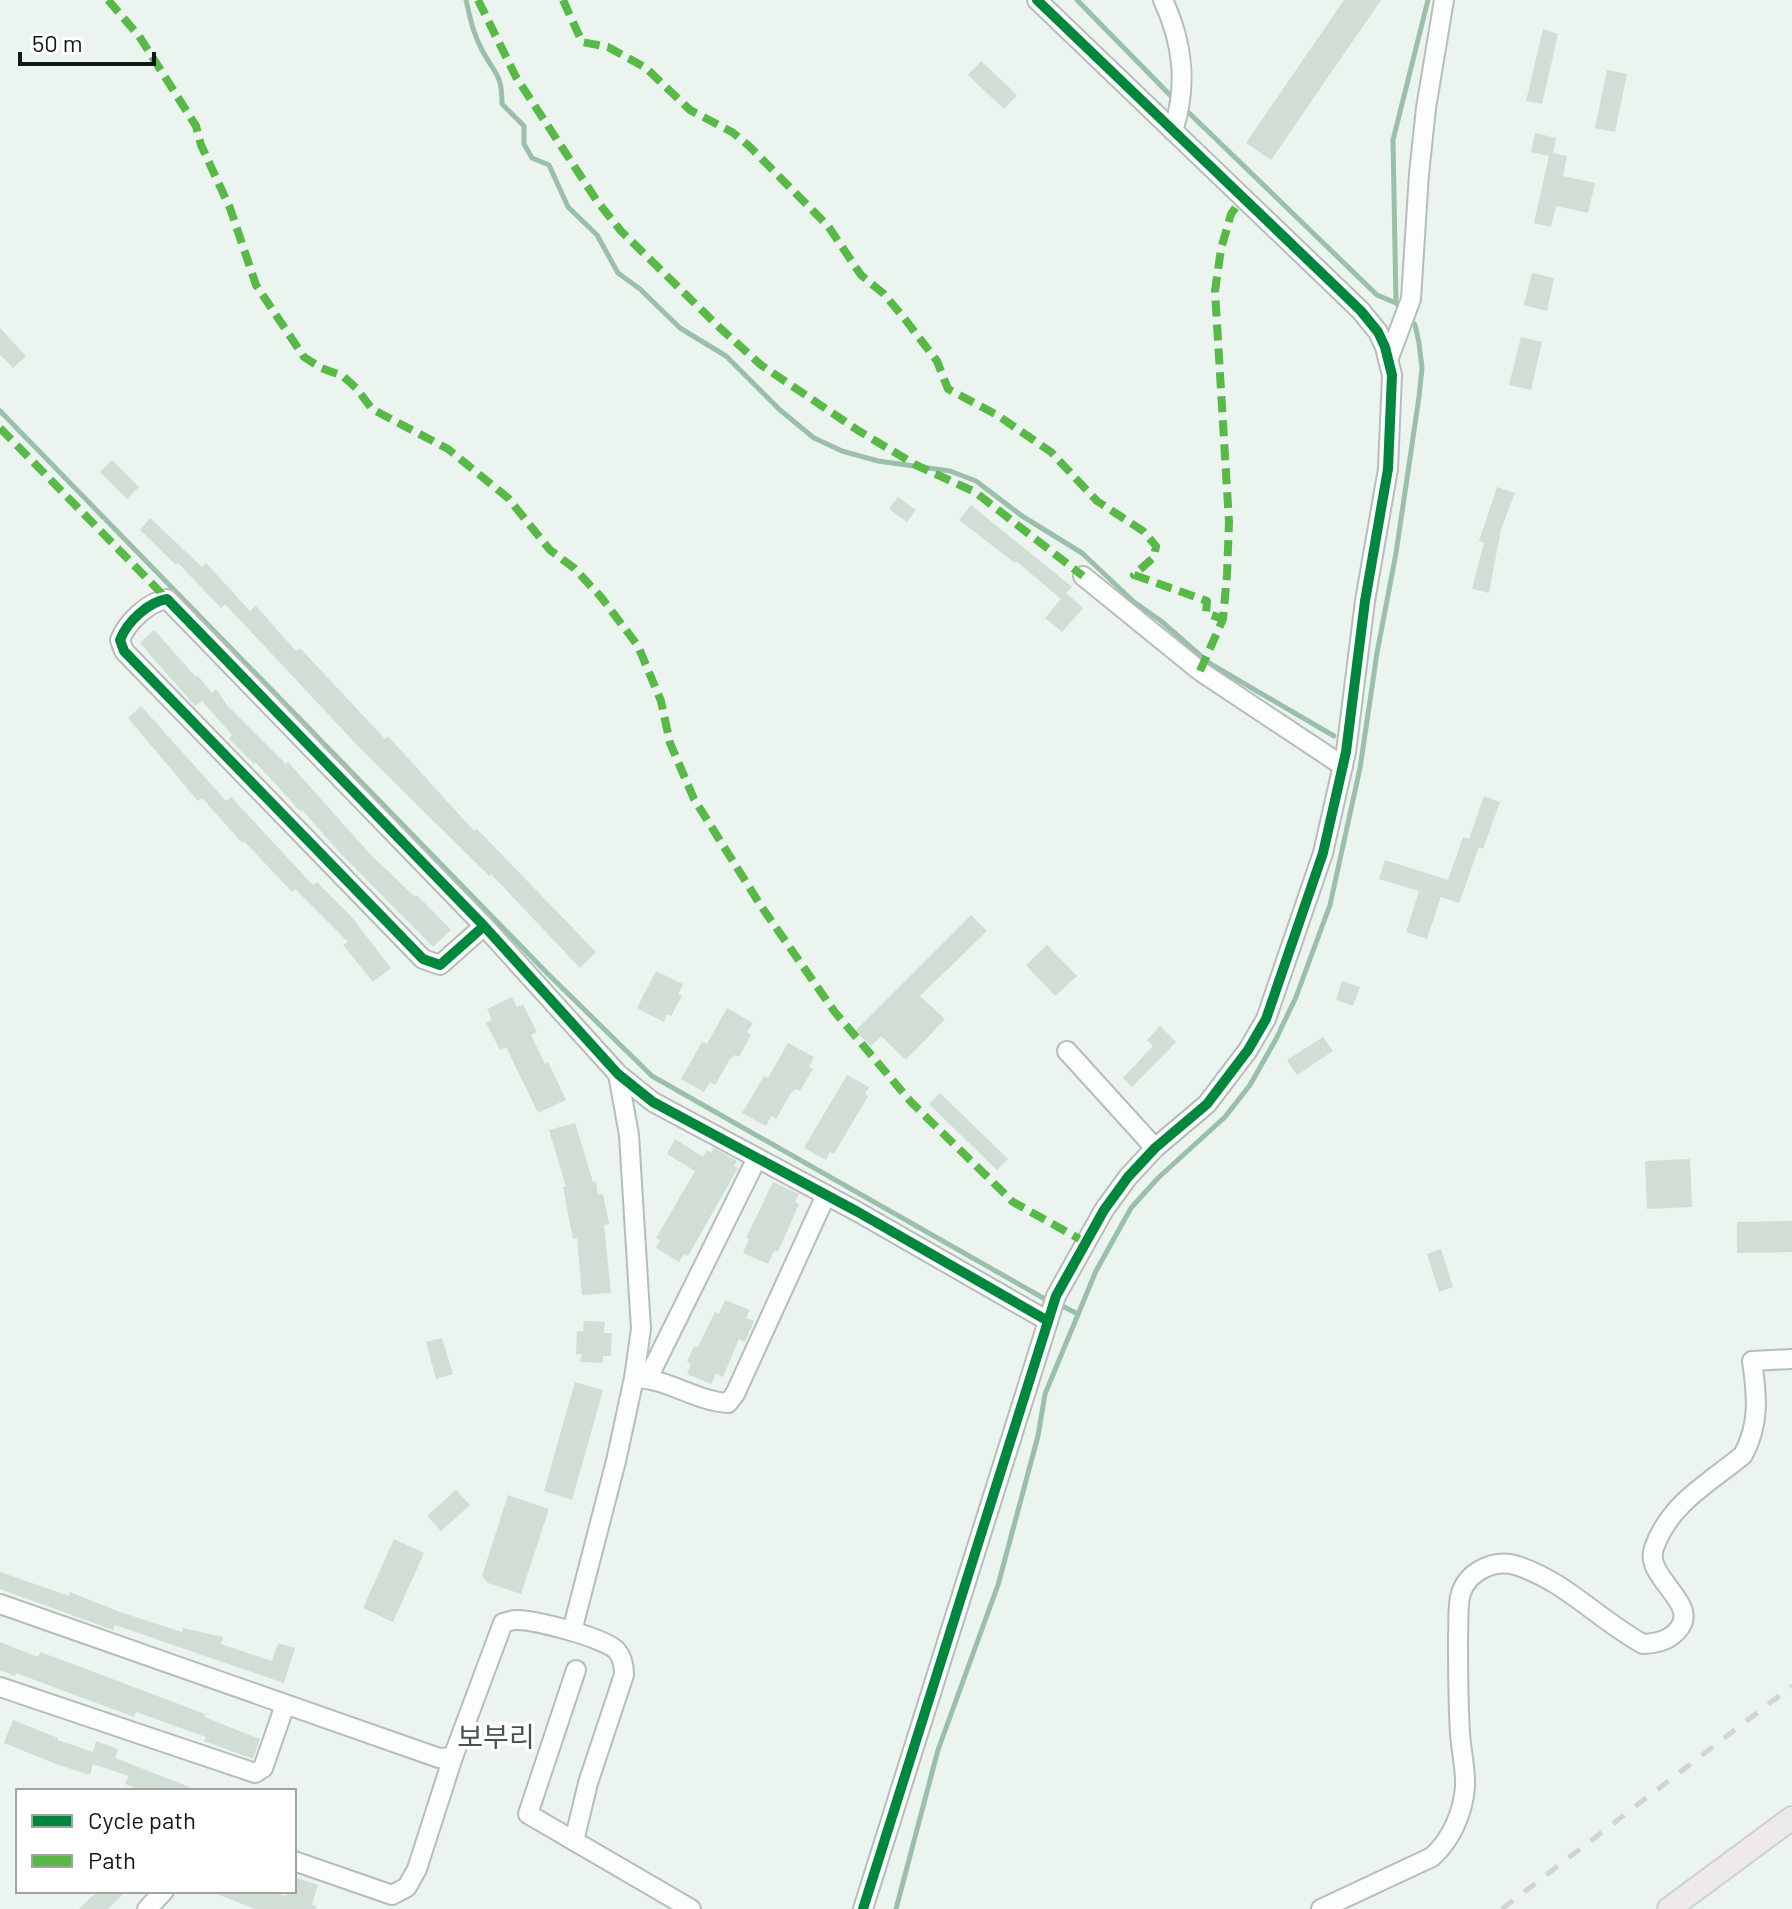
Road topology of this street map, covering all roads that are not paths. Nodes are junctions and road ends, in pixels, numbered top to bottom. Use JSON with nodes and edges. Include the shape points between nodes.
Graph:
{"nodes":[{"id":1,"x":1037,"y":0,"type":"edge"},
{"id":2,"x":1163,"y":0,"type":"edge"},
{"id":3,"x":1444,"y":0,"type":"edge"},
{"id":4,"x":1173,"y":131,"type":"junction"},
{"id":5,"x":1388,"y":360,"type":"junction"},
{"id":6,"x":1083,"y":576,"type":"dead end"},
{"id":7,"x":1343,"y":766,"type":"junction"},
{"id":8,"x":484,"y":926,"type":"junction"},
{"id":9,"x":1067,"y":1051,"type":"dead end"},
{"id":10,"x":618,"y":1074,"type":"junction"},
{"id":11,"x":1155,"y":1148,"type":"junction"},
{"id":12,"x":757,"y":1158,"type":"junction"},
{"id":13,"x":826,"y":1195,"type":"junction"},
{"id":14,"x":1048,"y":1321,"type":"junction"},
{"id":15,"x":1792,"y":1359,"type":"edge"},
{"id":16,"x":641,"y":1378,"type":"junction"},
{"id":17,"x":0,"y":1604,"type":"edge"},
{"id":18,"x":572,"y":1631,"type":"junction"},
{"id":19,"x":576,"y":1670,"type":"dead end"},
{"id":20,"x":0,"y":1687,"type":"edge"},
{"id":21,"x":285,"y":1705,"type":"junction"},
{"id":22,"x":453,"y":1757,"type":"junction"},
{"id":23,"x":1792,"y":1818,"type":"edge"},
{"id":24,"x":574,"y":1841,"type":"junction"},
{"id":25,"x":296,"y":1862,"type":"edge"},
{"id":26,"x":162,"y":1893,"type":"edge"},
{"id":27,"x":147,"y":1909,"type":"edge"},
{"id":28,"x":691,"y":1909,"type":"edge"},
{"id":29,"x":863,"y":1909,"type":"edge"},
{"id":30,"x":1321,"y":1909,"type":"edge"},
{"id":31,"x":1669,"y":1909,"type":"edge"}],
"edges":[{"from":1,"to":4,"type":"street"},
{"from":2,"to":4,"type":"street","via":[[1176,27],[1182,63],[1182,98]]},
{"from":3,"to":5,"type":"street","via":[[1425,122],[1411,299]]},
{"from":4,"to":5,"type":"street","via":[[1361,311],[1378,332]]},
{"from":5,"to":7,"type":"street","via":[[1388,469]]},
{"from":6,"to":7,"type":"street","via":[[1200,671]]},
{"from":7,"to":11,"type":"street","via":[[1323,853],[1266,1019],[1207,1104]]},
{"from":8,"to":8,"type":"street","via":[[167,599],[155,601],[124,629],[124,651],[423,959],[440,965]]},
{"from":8,"to":10,"type":"street"},
{"from":9,"to":11,"type":"street"},
{"from":10,"to":12,"type":"street","via":[[653,1102]]},
{"from":10,"to":16,"type":"street","via":[[629,1135]]},
{"from":11,"to":14,"type":"street","via":[[1104,1210],[1056,1296]]},
{"from":12,"to":13,"type":"street"},
{"from":12,"to":16,"type":"street"},
{"from":13,"to":14,"type":"street"},
{"from":13,"to":16,"type":"street","via":[[728,1403]]},
{"from":14,"to":29,"type":"street"},
{"from":15,"to":30,"type":"street","via":[[1752,1361],[1757,1414],[1749,1444],[1743,1455],[1679,1504],[1652,1553],[1656,1570],[1683,1610],[1681,1628],[1673,1636],[1643,1644],[1550,1580],[1512,1564],[1487,1566],[1466,1583],[1460,1595],[1458,1658],[1465,1789],[1457,1819],[1432,1857]]},
{"from":16,"to":18,"type":"street"},
{"from":17,"to":21,"type":"street"},
{"from":18,"to":22,"type":"street","via":[[514,1619],[503,1623]]},
{"from":18,"to":24,"type":"street","via":[[617,1651],[624,1675]]},
{"from":19,"to":24,"type":"street","via":[[528,1814]]},
{"from":20,"to":21,"type":"street","via":[[255,1773],[263,1768]]},
{"from":21,"to":22,"type":"street","via":[[439,1758]]},
{"from":22,"to":25,"type":"street","via":[[407,1887],[392,1895]]},
{"from":23,"to":31,"type":"main road"},
{"from":24,"to":28,"type":"street"},
{"from":26,"to":27,"type":"street"}]}
